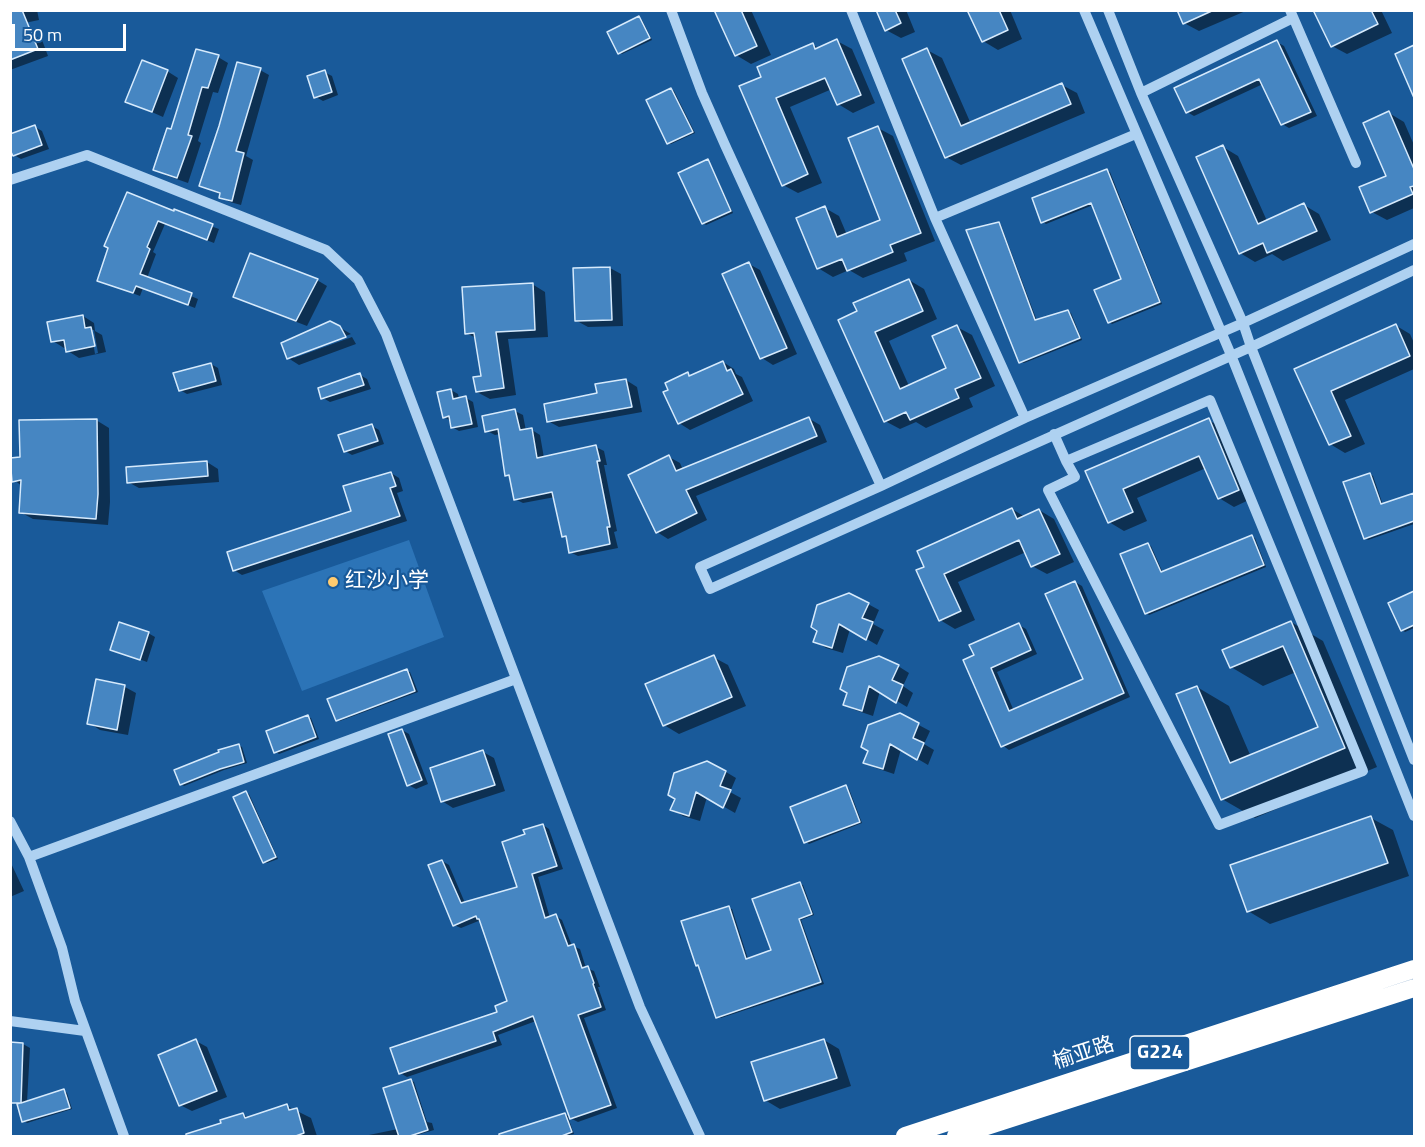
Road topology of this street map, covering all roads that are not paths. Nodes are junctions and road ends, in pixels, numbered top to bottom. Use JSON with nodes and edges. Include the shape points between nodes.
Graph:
{"nodes":[{"id":1,"x":671,"y":10,"type":"edge"},
{"id":2,"x":851,"y":10,"type":"edge"},
{"id":3,"x":1084,"y":10,"type":"edge"},
{"id":4,"x":1108,"y":10,"type":"edge"},
{"id":5,"x":1292,"y":14,"type":"edge"},
{"id":6,"x":1141,"y":93,"type":"junction"},
{"id":7,"x":1136,"y":134,"type":"junction"},
{"id":8,"x":1356,"y":163,"type":"dead end"},
{"id":9,"x":11,"y":177,"type":"edge"},
{"id":10,"x":935,"y":218,"type":"junction"},
{"id":11,"x":1414,"y":244,"type":"edge"},
{"id":12,"x":1414,"y":270,"type":"edge"},
{"id":13,"x":1243,"y":323,"type":"junction"},
{"id":14,"x":1221,"y":333,"type":"junction"},
{"id":15,"x":1251,"y":347,"type":"junction"},
{"id":16,"x":1231,"y":356,"type":"junction"},
{"id":17,"x":1024,"y":418,"type":"junction"},
{"id":18,"x":1054,"y":434,"type":"junction"},
{"id":19,"x":1066,"y":462,"type":"junction"},
{"id":20,"x":881,"y":486,"type":"junction"},
{"id":21,"x":516,"y":679,"type":"junction"},
{"id":22,"x":1414,"y":760,"type":"edge"},
{"id":23,"x":1414,"y":816,"type":"edge"},
{"id":24,"x":10,"y":821,"type":"edge"},
{"id":25,"x":29,"y":857,"type":"junction"},
{"id":26,"x":1414,"y":969,"type":"edge"},
{"id":27,"x":1414,"y":988,"type":"edge"},
{"id":28,"x":10,"y":1021,"type":"edge"},
{"id":29,"x":86,"y":1031,"type":"junction"},
{"id":30,"x":124,"y":1137,"type":"edge"},
{"id":31,"x":700,"y":1137,"type":"edge"},
{"id":32,"x":905,"y":1137,"type":"edge"},
{"id":33,"x":956,"y":1137,"type":"edge"}],
"edges":[{"from":1,"to":20,"type":"street","via":[[702,93]]},
{"from":2,"to":10,"type":"street"},
{"from":3,"to":7,"type":"street"},
{"from":4,"to":6,"type":"street"},
{"from":5,"to":6,"type":"street"},
{"from":5,"to":8,"type":"street"},
{"from":6,"to":13,"type":"street"},
{"from":7,"to":10,"type":"street"},
{"from":7,"to":14,"type":"street"},
{"from":9,"to":21,"type":"street","via":[[87,155],[326,250],[358,280],[386,334]]},
{"from":10,"to":17,"type":"street"},
{"from":11,"to":13,"type":"street"},
{"from":12,"to":15,"type":"street"},
{"from":13,"to":14,"type":"street"},
{"from":13,"to":15,"type":"street"},
{"from":14,"to":16,"type":"street"},
{"from":14,"to":17,"type":"street"},
{"from":15,"to":16,"type":"street"},
{"from":15,"to":22,"type":"street"},
{"from":16,"to":18,"type":"street"},
{"from":16,"to":23,"type":"street"},
{"from":17,"to":20,"type":"street"},
{"from":18,"to":19,"type":"street"},
{"from":18,"to":20,"type":"street","via":[[710,589],[700,567]]},
{"from":19,"to":19,"type":"street","via":[[1075,477],[1048,490],[1219,825],[1363,771],[1210,400]]},
{"from":21,"to":25,"type":"street"},
{"from":21,"to":31,"type":"street","via":[[640,1007]]},
{"from":24,"to":25,"type":"street"},
{"from":25,"to":29,"type":"street","via":[[62,948]]},
{"from":26,"to":32,"type":"highway","name":"榆亚路","number":"G224"},
{"from":27,"to":33,"type":"highway","name":"榆亚路","number":"G224"},
{"from":28,"to":29,"type":"street"},
{"from":29,"to":30,"type":"street"}]}
